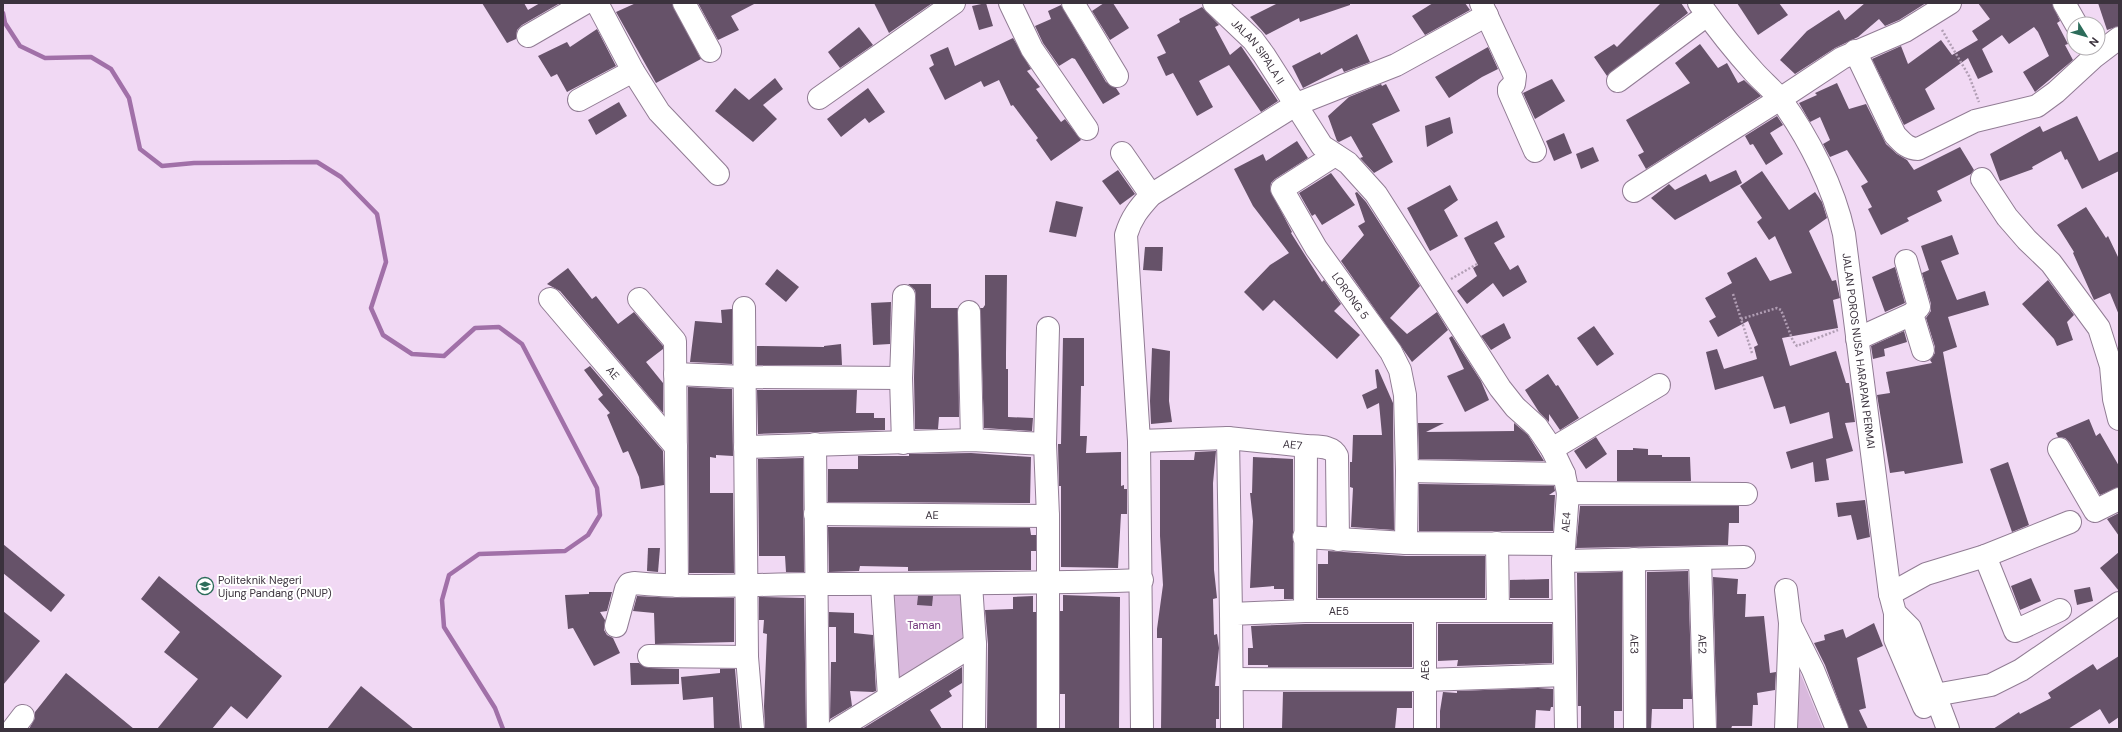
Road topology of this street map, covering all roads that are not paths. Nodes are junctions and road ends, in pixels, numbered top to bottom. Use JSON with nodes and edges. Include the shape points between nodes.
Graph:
{"nodes":[{"id":1,"x":585,"y":3,"type":"edge"},
{"id":2,"x":597,"y":3,"type":"edge"},
{"id":3,"x":684,"y":3,"type":"edge"},
{"id":4,"x":954,"y":3,"type":"edge"},
{"id":5,"x":1010,"y":3,"type":"edge"},
{"id":6,"x":1073,"y":3,"type":"edge"},
{"id":7,"x":1214,"y":3,"type":"edge"},
{"id":8,"x":2064,"y":3,"type":"edge"},
{"id":9,"x":1484,"y":9,"type":"edge"},
{"id":10,"x":1703,"y":9,"type":"edge"},
{"id":11,"x":1942,"y":9,"type":"edge"},
{"id":12,"x":2071,"y":16,"type":"edge"},
{"id":13,"x":528,"y":36,"type":"dead end"},
{"id":14,"x":2119,"y":38,"type":"edge"},
{"id":15,"x":2106,"y":45,"type":"edge"},
{"id":16,"x":710,"y":50,"type":"dead end"},
{"id":17,"x":1855,"y":51,"type":"junction"},
{"id":18,"x":2088,"y":56,"type":"edge"},
{"id":19,"x":633,"y":71,"type":"junction"},
{"id":20,"x":1117,"y":76,"type":"dead end"},
{"id":21,"x":1618,"y":81,"type":"dead end"},
{"id":22,"x":819,"y":98,"type":"dead end"},
{"id":23,"x":579,"y":100,"type":"dead end"},
{"id":24,"x":1780,"y":100,"type":"junction"},
{"id":25,"x":1297,"y":104,"type":"junction"},
{"id":26,"x":1087,"y":129,"type":"dead end"},
{"id":27,"x":1535,"y":151,"type":"dead end"},
{"id":28,"x":1122,"y":153,"type":"dead end"},
{"id":29,"x":1335,"y":155,"type":"junction"},
{"id":30,"x":718,"y":174,"type":"dead end"},
{"id":31,"x":1982,"y":180,"type":"dead end"},
{"id":32,"x":1634,"y":191,"type":"dead end"},
{"id":33,"x":1151,"y":195,"type":"junction"},
{"id":34,"x":1906,"y":261,"type":"dead end"},
{"id":35,"x":904,"y":296,"type":"dead end"},
{"id":36,"x":550,"y":299,"type":"dead end"},
{"id":37,"x":639,"y":299,"type":"dead end"},
{"id":38,"x":744,"y":308,"type":"dead end"},
{"id":39,"x":969,"y":312,"type":"dead end"},
{"id":40,"x":1912,"y":314,"type":"junction"},
{"id":41,"x":1048,"y":328,"type":"dead end"},
{"id":42,"x":1856,"y":331,"type":"junction"},
{"id":43,"x":1923,"y":350,"type":"dead end"},
{"id":44,"x":675,"y":374,"type":"junction"},
{"id":45,"x":744,"y":377,"type":"junction"},
{"id":46,"x":901,"y":378,"type":"junction"},
{"id":47,"x":1659,"y":385,"type":"dead end"},
{"id":48,"x":2119,"y":419,"type":"edge"},
{"id":49,"x":1228,"y":438,"type":"junction"},
{"id":50,"x":972,"y":440,"type":"junction"},
{"id":51,"x":1139,"y":441,"type":"junction"},
{"id":52,"x":903,"y":443,"type":"junction"},
{"id":53,"x":815,"y":444,"type":"junction"},
{"id":54,"x":1045,"y":444,"type":"junction"},
{"id":55,"x":1306,"y":446,"type":"junction"},
{"id":56,"x":676,"y":447,"type":"junction"},
{"id":57,"x":745,"y":447,"type":"junction"},
{"id":58,"x":2059,"y":448,"type":"dead end"},
{"id":59,"x":1552,"y":449,"type":"junction"},
{"id":60,"x":1407,"y":471,"type":"junction"},
{"id":61,"x":1566,"y":484,"type":"junction"},
{"id":62,"x":1746,"y":494,"type":"dead end"},
{"id":63,"x":2119,"y":499,"type":"edge"},
{"id":64,"x":815,"y":514,"type":"junction"},
{"id":65,"x":1048,"y":516,"type":"junction"},
{"id":66,"x":2070,"y":522,"type":"dead end"},
{"id":67,"x":1304,"y":537,"type":"junction"},
{"id":68,"x":1338,"y":540,"type":"junction"},
{"id":69,"x":1497,"y":542,"type":"junction"},
{"id":70,"x":1406,"y":543,"type":"junction"},
{"id":71,"x":1563,"y":553,"type":"junction"},
{"id":72,"x":1985,"y":556,"type":"junction"},
{"id":73,"x":1744,"y":557,"type":"dead end"},
{"id":74,"x":1634,"y":559,"type":"junction"},
{"id":75,"x":1700,"y":560,"type":"junction"},
{"id":76,"x":1142,"y":580,"type":"junction"},
{"id":77,"x":1047,"y":583,"type":"junction"},
{"id":78,"x":746,"y":584,"type":"junction"},
{"id":79,"x":816,"y":584,"type":"junction"},
{"id":80,"x":971,"y":584,"type":"junction"},
{"id":81,"x":882,"y":585,"type":"junction"},
{"id":82,"x":677,"y":586,"type":"junction"},
{"id":83,"x":1786,"y":590,"type":"dead end"},
{"id":84,"x":1893,"y":603,"type":"junction"},
{"id":85,"x":2119,"y":603,"type":"edge"},
{"id":86,"x":2060,"y":610,"type":"dead end"},
{"id":87,"x":1305,"y":611,"type":"junction"},
{"id":88,"x":1425,"y":611,"type":"junction"},
{"id":89,"x":1498,"y":611,"type":"junction"},
{"id":90,"x":1564,"y":611,"type":"junction"},
{"id":91,"x":1231,"y":614,"type":"junction"},
{"id":92,"x":1790,"y":623,"type":"junction"},
{"id":93,"x":616,"y":626,"type":"dead end"},
{"id":94,"x":975,"y":644,"type":"junction"},
{"id":95,"x":649,"y":656,"type":"dead end"},
{"id":96,"x":746,"y":657,"type":"junction"},
{"id":97,"x":1565,"y":675,"type":"junction"},
{"id":98,"x":1232,"y":679,"type":"junction"},
{"id":99,"x":1425,"y":680,"type":"junction"},
{"id":100,"x":889,"y":697,"type":"junction"},
{"id":101,"x":1928,"y":697,"type":"junction"},
{"id":102,"x":753,"y":729,"type":"edge"},
{"id":103,"x":818,"y":729,"type":"edge"},
{"id":104,"x":838,"y":729,"type":"edge"},
{"id":105,"x":974,"y":729,"type":"edge"},
{"id":106,"x":1048,"y":729,"type":"edge"},
{"id":107,"x":1142,"y":729,"type":"edge"},
{"id":108,"x":1232,"y":729,"type":"edge"},
{"id":109,"x":1425,"y":729,"type":"edge"},
{"id":110,"x":1566,"y":729,"type":"edge"},
{"id":111,"x":1635,"y":729,"type":"edge"},
{"id":112,"x":1705,"y":729,"type":"edge"},
{"id":113,"x":1786,"y":729,"type":"edge"},
{"id":114,"x":1837,"y":729,"type":"edge"},
{"id":115,"x":1932,"y":729,"type":"edge"},
{"id":116,"x":1948,"y":729,"type":"edge"}],
"edges":[{"from":1,"to":13,"type":"street"},
{"from":2,"to":19,"type":"street"},
{"from":3,"to":16,"type":"street"},
{"from":4,"to":22,"type":"street"},
{"from":5,"to":26,"type":"street","via":[[1032,49]]},
{"from":6,"to":20,"type":"street"},
{"from":7,"to":25,"type":"street","name":"JALAN SIPALA II","via":[[1253,40]]},
{"from":8,"to":12,"type":"street"},
{"from":9,"to":25,"type":"street","via":[[1396,64]]},
{"from":9,"to":27,"type":"street","via":[[1516,76],[1509,92]]},
{"from":10,"to":21,"type":"street"},
{"from":10,"to":24,"type":"street","name":"JALAN POROS NUSA HARAPAN PERMAI"},
{"from":11,"to":17,"type":"street","via":[[1905,31]]},
{"from":14,"to":15,"type":"street"},
{"from":17,"to":18,"type":"street","via":[[1895,135],[1909,148],[1918,149],[1975,121],[2037,106],[2056,92]]},
{"from":17,"to":24,"type":"street"},
{"from":19,"to":23,"type":"street"},
{"from":19,"to":30,"type":"street","via":[[659,112]]},
{"from":24,"to":32,"type":"street"},
{"from":24,"to":42,"type":"street","name":"JALAN POROS NUSA HARAPAN PERMAI","via":[[1801,131],[1832,192],[1839,212]]},
{"from":25,"to":29,"type":"street","name":"JALAN SIPALA II","via":[[1322,146]]},
{"from":25,"to":33,"type":"street"},
{"from":28,"to":33,"type":"street"},
{"from":29,"to":59,"type":"street","name":"JALAN SIPALA II","via":[[1355,169],[1376,194],[1500,388],[1515,407],[1537,426]]},
{"from":29,"to":60,"type":"street","name":"LORONG 5","via":[[1282,189],[1316,248],[1391,352],[1400,370],[1405,396]]},
{"from":31,"to":48,"type":"street","via":[[2007,217],[2051,263],[2099,328],[2111,366]]},
{"from":33,"to":51,"type":"street","via":[[1130,220],[1126,235]]},
{"from":34,"to":40,"type":"street","via":[[1919,307]]},
{"from":35,"to":46,"type":"street"},
{"from":36,"to":56,"type":"street","name":"AE"},
{"from":37,"to":44,"type":"street","via":[[673,337]]},
{"from":38,"to":45,"type":"street"},
{"from":39,"to":50,"type":"street"},
{"from":40,"to":42,"type":"street"},
{"from":40,"to":43,"type":"street"},
{"from":41,"to":54,"type":"street"},
{"from":42,"to":84,"type":"street","name":"JALAN POROS NUSA HARAPAN PERMAI"},
{"from":44,"to":45,"type":"street"},
{"from":44,"to":56,"type":"street"},
{"from":45,"to":46,"type":"street"},
{"from":45,"to":57,"type":"street"},
{"from":46,"to":52,"type":"street"},
{"from":47,"to":59,"type":"street"},
{"from":49,"to":51,"type":"street","name":"AE7"},
{"from":49,"to":55,"type":"street","name":"AE7"},
{"from":49,"to":91,"type":"street"},
{"from":50,"to":52,"type":"street"},
{"from":50,"to":54,"type":"street"},
{"from":51,"to":76,"type":"street"},
{"from":52,"to":53,"type":"street"},
{"from":53,"to":57,"type":"street"},
{"from":53,"to":64,"type":"street"},
{"from":54,"to":65,"type":"street"},
{"from":55,"to":67,"type":"street","name":"AE7"},
{"from":55,"to":68,"type":"street","via":[[1329,448],[1337,456]]},
{"from":56,"to":82,"type":"street"},
{"from":57,"to":78,"type":"street"},
{"from":58,"to":63,"type":"street","via":[[2095,510]]},
{"from":59,"to":61,"type":"street","name":"JALAN SIPALA II"},
{"from":60,"to":61,"type":"street"},
{"from":60,"to":70,"type":"street"},
{"from":61,"to":62,"type":"street"},
{"from":61,"to":71,"type":"street","name":"AE4"},
{"from":64,"to":65,"type":"street","name":"AE"},
{"from":64,"to":79,"type":"street"},
{"from":65,"to":77,"type":"street"},
{"from":66,"to":72,"type":"street"},
{"from":67,"to":68,"type":"street"},
{"from":67,"to":87,"type":"street","name":"AE7"},
{"from":68,"to":70,"type":"street"},
{"from":69,"to":70,"type":"street"},
{"from":69,"to":71,"type":"street"},
{"from":69,"to":89,"type":"street"},
{"from":71,"to":74,"type":"street"},
{"from":71,"to":90,"type":"street","name":"AE4"},
{"from":72,"to":84,"type":"street","via":[[1926,574]]},
{"from":72,"to":86,"type":"street","via":[[2015,631]]},
{"from":73,"to":75,"type":"street"},
{"from":74,"to":75,"type":"street"},
{"from":74,"to":111,"type":"street","name":"AE3"},
{"from":75,"to":112,"type":"street","name":"AE2"},
{"from":76,"to":77,"type":"street"},
{"from":76,"to":107,"type":"street"},
{"from":77,"to":80,"type":"street"},
{"from":77,"to":106,"type":"street"},
{"from":78,"to":79,"type":"street"},
{"from":78,"to":82,"type":"street"},
{"from":78,"to":96,"type":"street"},
{"from":79,"to":81,"type":"street"},
{"from":79,"to":103,"type":"street"},
{"from":80,"to":81,"type":"street"},
{"from":80,"to":94,"type":"street"},
{"from":81,"to":100,"type":"street"},
{"from":82,"to":93,"type":"street","via":[[629,584]]},
{"from":83,"to":92,"type":"street"},
{"from":84,"to":101,"type":"street","via":[[1910,628]]},
{"from":85,"to":101,"type":"street","via":[[2021,670],[1991,685]]},
{"from":87,"to":88,"type":"street","name":"AE5"},
{"from":87,"to":91,"type":"street","name":"AE5"},
{"from":88,"to":89,"type":"street","name":"AE5"},
{"from":88,"to":99,"type":"street","name":"AE6"},
{"from":89,"to":90,"type":"street","name":"AE5"},
{"from":90,"to":97,"type":"street","name":"AE4"},
{"from":91,"to":98,"type":"street"},
{"from":92,"to":113,"type":"street"},
{"from":92,"to":114,"type":"street"},
{"from":94,"to":100,"type":"street"},
{"from":94,"to":105,"type":"street"},
{"from":95,"to":96,"type":"street"},
{"from":96,"to":102,"type":"street"},
{"from":97,"to":99,"type":"street"},
{"from":97,"to":110,"type":"street","name":"AE4"},
{"from":98,"to":99,"type":"street"},
{"from":98,"to":108,"type":"street"},
{"from":99,"to":109,"type":"street","name":"AE6"},
{"from":100,"to":104,"type":"street"},
{"from":101,"to":115,"type":"street"},
{"from":101,"to":116,"type":"street"}]}
